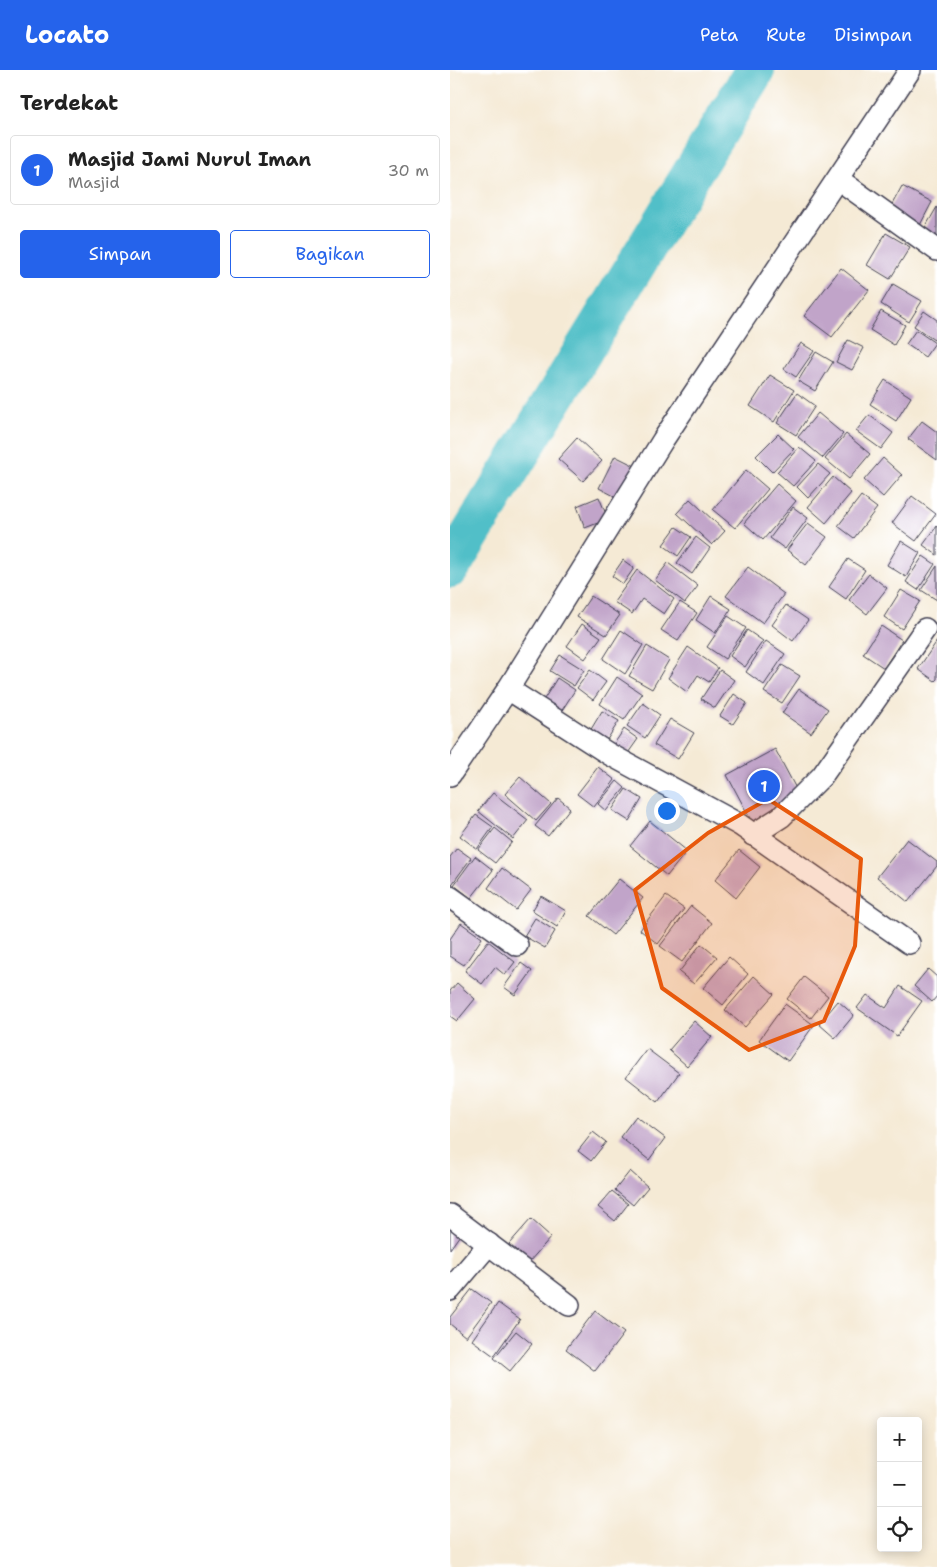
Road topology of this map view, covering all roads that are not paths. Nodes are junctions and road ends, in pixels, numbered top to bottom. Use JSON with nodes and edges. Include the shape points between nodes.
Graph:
{"nodes":[{"id":1,"x":910,"y":70,"type":"edge"},
{"id":2,"x":838,"y":179,"type":"junction"},
{"id":3,"x":937,"y":250,"type":"edge"},
{"id":4,"x":925,"y":629,"type":"dead end"},
{"id":5,"x":508,"y":689,"type":"junction"},
{"id":6,"x":450,"y":774,"type":"edge"},
{"id":7,"x":753,"y":835,"type":"junction"},
{"id":8,"x":450,"y":897,"type":"edge"},
{"id":9,"x":909,"y":944,"type":"dead end"},
{"id":10,"x":516,"y":945,"type":"dead end"},
{"id":11,"x":450,"y":1215,"type":"edge"},
{"id":12,"x":489,"y":1244,"type":"junction"},
{"id":13,"x":450,"y":1290,"type":"edge"},
{"id":14,"x":570,"y":1304,"type":"dead end"}],
"edges":[{"from":1,"to":2,"type":"street"},
{"from":2,"to":3,"type":"street"},
{"from":2,"to":5,"type":"street","via":[[664,440]]},
{"from":4,"to":7,"type":"street","via":[[822,776],[781,817]]},
{"from":5,"to":6,"type":"street"},
{"from":5,"to":7,"type":"street","via":[[609,754]]},
{"from":7,"to":9,"type":"street"},
{"from":8,"to":10,"type":"street"},
{"from":11,"to":12,"type":"street"},
{"from":12,"to":13,"type":"street"},
{"from":12,"to":14,"type":"street"}]}
